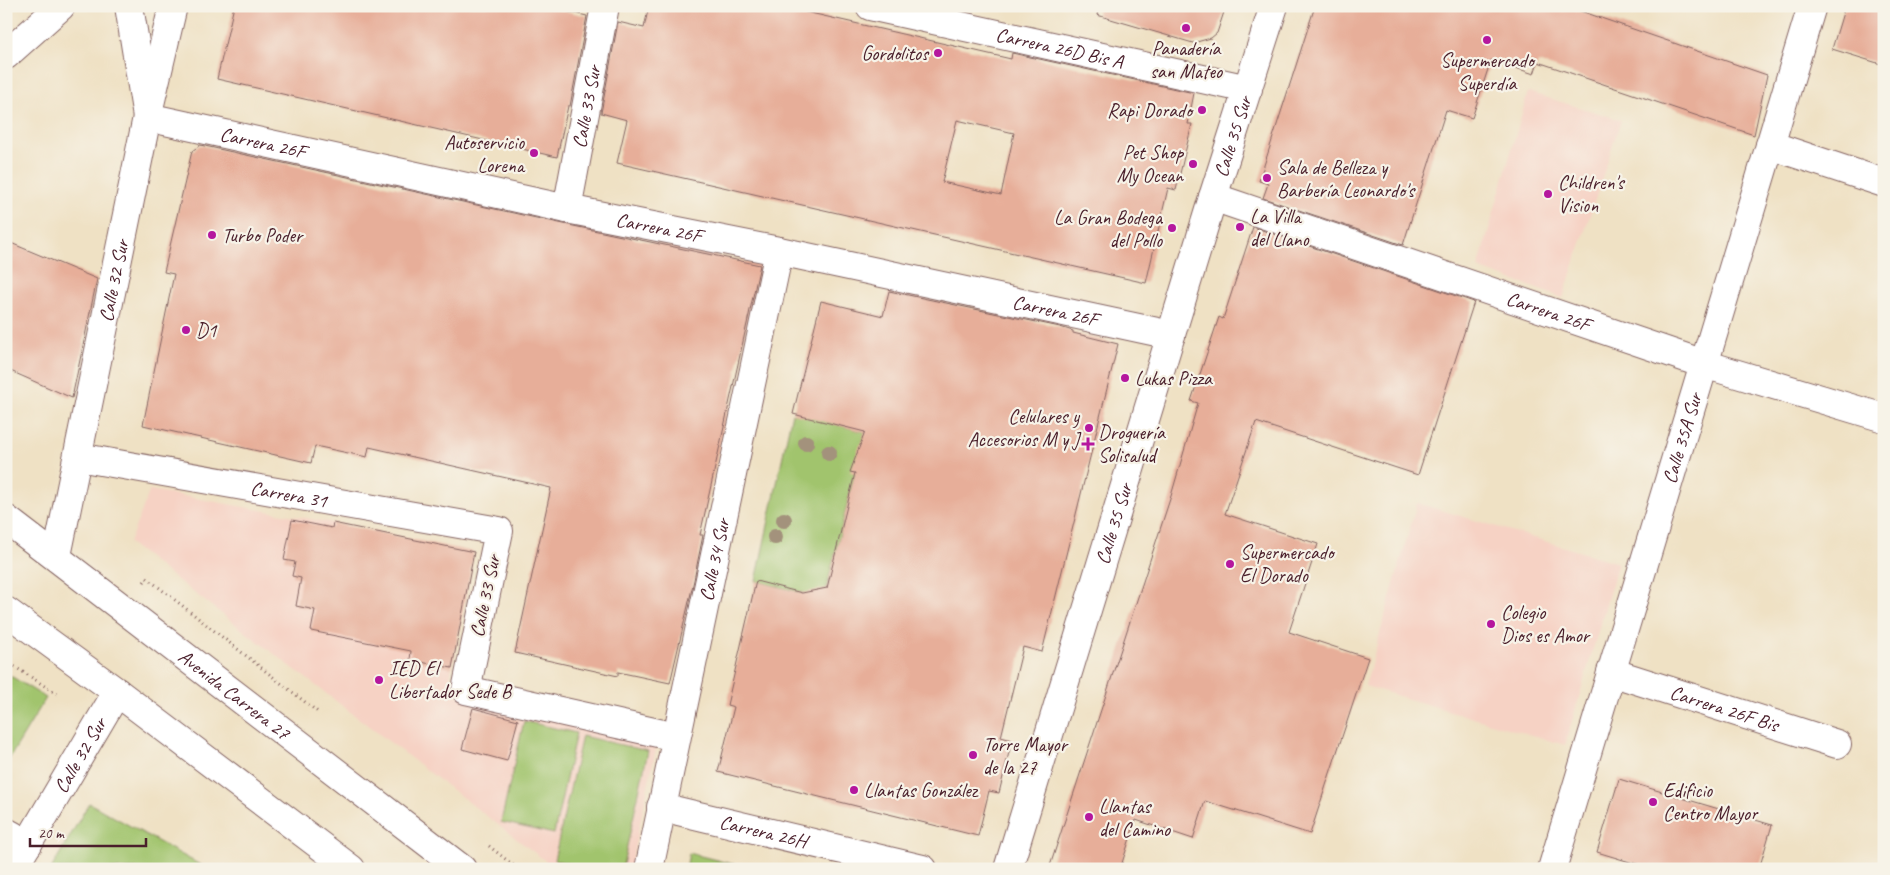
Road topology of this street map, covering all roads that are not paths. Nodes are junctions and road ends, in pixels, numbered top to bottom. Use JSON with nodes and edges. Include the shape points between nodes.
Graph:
{"nodes":[{"id":1,"x":61,"y":6,"type":"edge"},
{"id":2,"x":129,"y":6,"type":"edge"},
{"id":3,"x":173,"y":6,"type":"edge"},
{"id":4,"x":605,"y":6,"type":"edge"},
{"id":5,"x":870,"y":6,"type":"edge"},
{"id":6,"x":1274,"y":6,"type":"edge"},
{"id":7,"x":1812,"y":6,"type":"edge"},
{"id":8,"x":6,"y":55,"type":"edge"},
{"id":9,"x":1248,"y":89,"type":"junction"},
{"id":10,"x":147,"y":117,"type":"junction"},
{"id":11,"x":1770,"y":145,"type":"junction"},
{"id":12,"x":1884,"y":183,"type":"edge"},
{"id":13,"x":1214,"y":197,"type":"junction"},
{"id":14,"x":567,"y":209,"type":"junction"},
{"id":15,"x":779,"y":251,"type":"junction"},
{"id":16,"x":1171,"y":334,"type":"junction"},
{"id":17,"x":1704,"y":364,"type":"junction"},
{"id":18,"x":1884,"y":418,"type":"edge"},
{"id":19,"x":78,"y":457,"type":"junction"},
{"id":20,"x":6,"y":519,"type":"edge"},
{"id":21,"x":498,"y":531,"type":"joint"},
{"id":22,"x":57,"y":556,"type":"junction"},
{"id":23,"x":6,"y":611,"type":"edge"},
{"id":24,"x":1611,"y":672,"type":"junction"},
{"id":25,"x":117,"y":692,"type":"junction"},
{"id":26,"x":676,"y":737,"type":"junction"},
{"id":27,"x":1837,"y":744,"type":"dead end"},
{"id":28,"x":662,"y":807,"type":"junction"},
{"id":29,"x":17,"y":838,"type":"edge"},
{"id":30,"x":1559,"y":867,"type":"edge"},
{"id":31,"x":13,"y":869,"type":"edge"},
{"id":32,"x":351,"y":869,"type":"edge"},
{"id":33,"x":462,"y":869,"type":"edge"},
{"id":34,"x":649,"y":869,"type":"edge"},
{"id":35,"x":923,"y":869,"type":"edge"},
{"id":36,"x":1008,"y":869,"type":"edge"}],
"edges":[{"from":1,"to":8,"type":"street"},
{"from":2,"to":10,"type":"street"},
{"from":3,"to":10,"type":"street","name":"Calle 32 Sur"},
{"from":4,"to":14,"type":"street","name":"Calle 33 Sur"},
{"from":5,"to":9,"type":"street","name":"Carrera 26D Bis A"},
{"from":6,"to":9,"type":"street","name":"Calle 35 Sur"},
{"from":7,"to":11,"type":"street","name":"Calle 35A Sur"},
{"from":9,"to":13,"type":"street","name":"Calle 35 Sur"},
{"from":10,"to":14,"type":"street","name":"Carrera 26F"},
{"from":10,"to":19,"type":"street","name":"Calle 32 Sur"},
{"from":11,"to":12,"type":"street"},
{"from":11,"to":17,"type":"street","name":"Calle 35A Sur"},
{"from":13,"to":16,"type":"street","name":"Calle 35 Sur"},
{"from":13,"to":17,"type":"street","name":"Carrera 26F"},
{"from":14,"to":15,"type":"street","name":"Carrera 26F"},
{"from":15,"to":16,"type":"street","name":"Carrera 26F"},
{"from":15,"to":26,"type":"street","name":"Calle 34 Sur"},
{"from":16,"to":36,"type":"street","name":"Calle 35 Sur"},
{"from":17,"to":18,"type":"street","name":"Carrera 26F"},
{"from":17,"to":24,"type":"street","name":"Calle 35A Sur"},
{"from":19,"to":21,"type":"street","name":"Carrera 31"},
{"from":19,"to":22,"type":"street","name":"Calle 32 Sur"},
{"from":20,"to":22,"type":"street","name":"Avenida Carrera 27"},
{"from":21,"to":26,"type":"street","name":"Calle 33 Sur","via":[[466,690]]},
{"from":22,"to":33,"type":"street","name":"Avenida Carrera 27"},
{"from":23,"to":25,"type":"street"},
{"from":24,"to":27,"type":"street","name":"Carrera 26F Bis"},
{"from":24,"to":30,"type":"street","name":"Calle 35A Sur"},
{"from":25,"to":29,"type":"street","name":"Calle 32 Sur"},
{"from":25,"to":32,"type":"street"},
{"from":26,"to":28,"type":"street","name":"Calle 34 Sur"},
{"from":28,"to":34,"type":"street","name":"Calle 34 Sur"},
{"from":28,"to":35,"type":"street","name":"Carrera 26H"},
{"from":29,"to":31,"type":"street","name":"Calle 32 Sur"}]}
